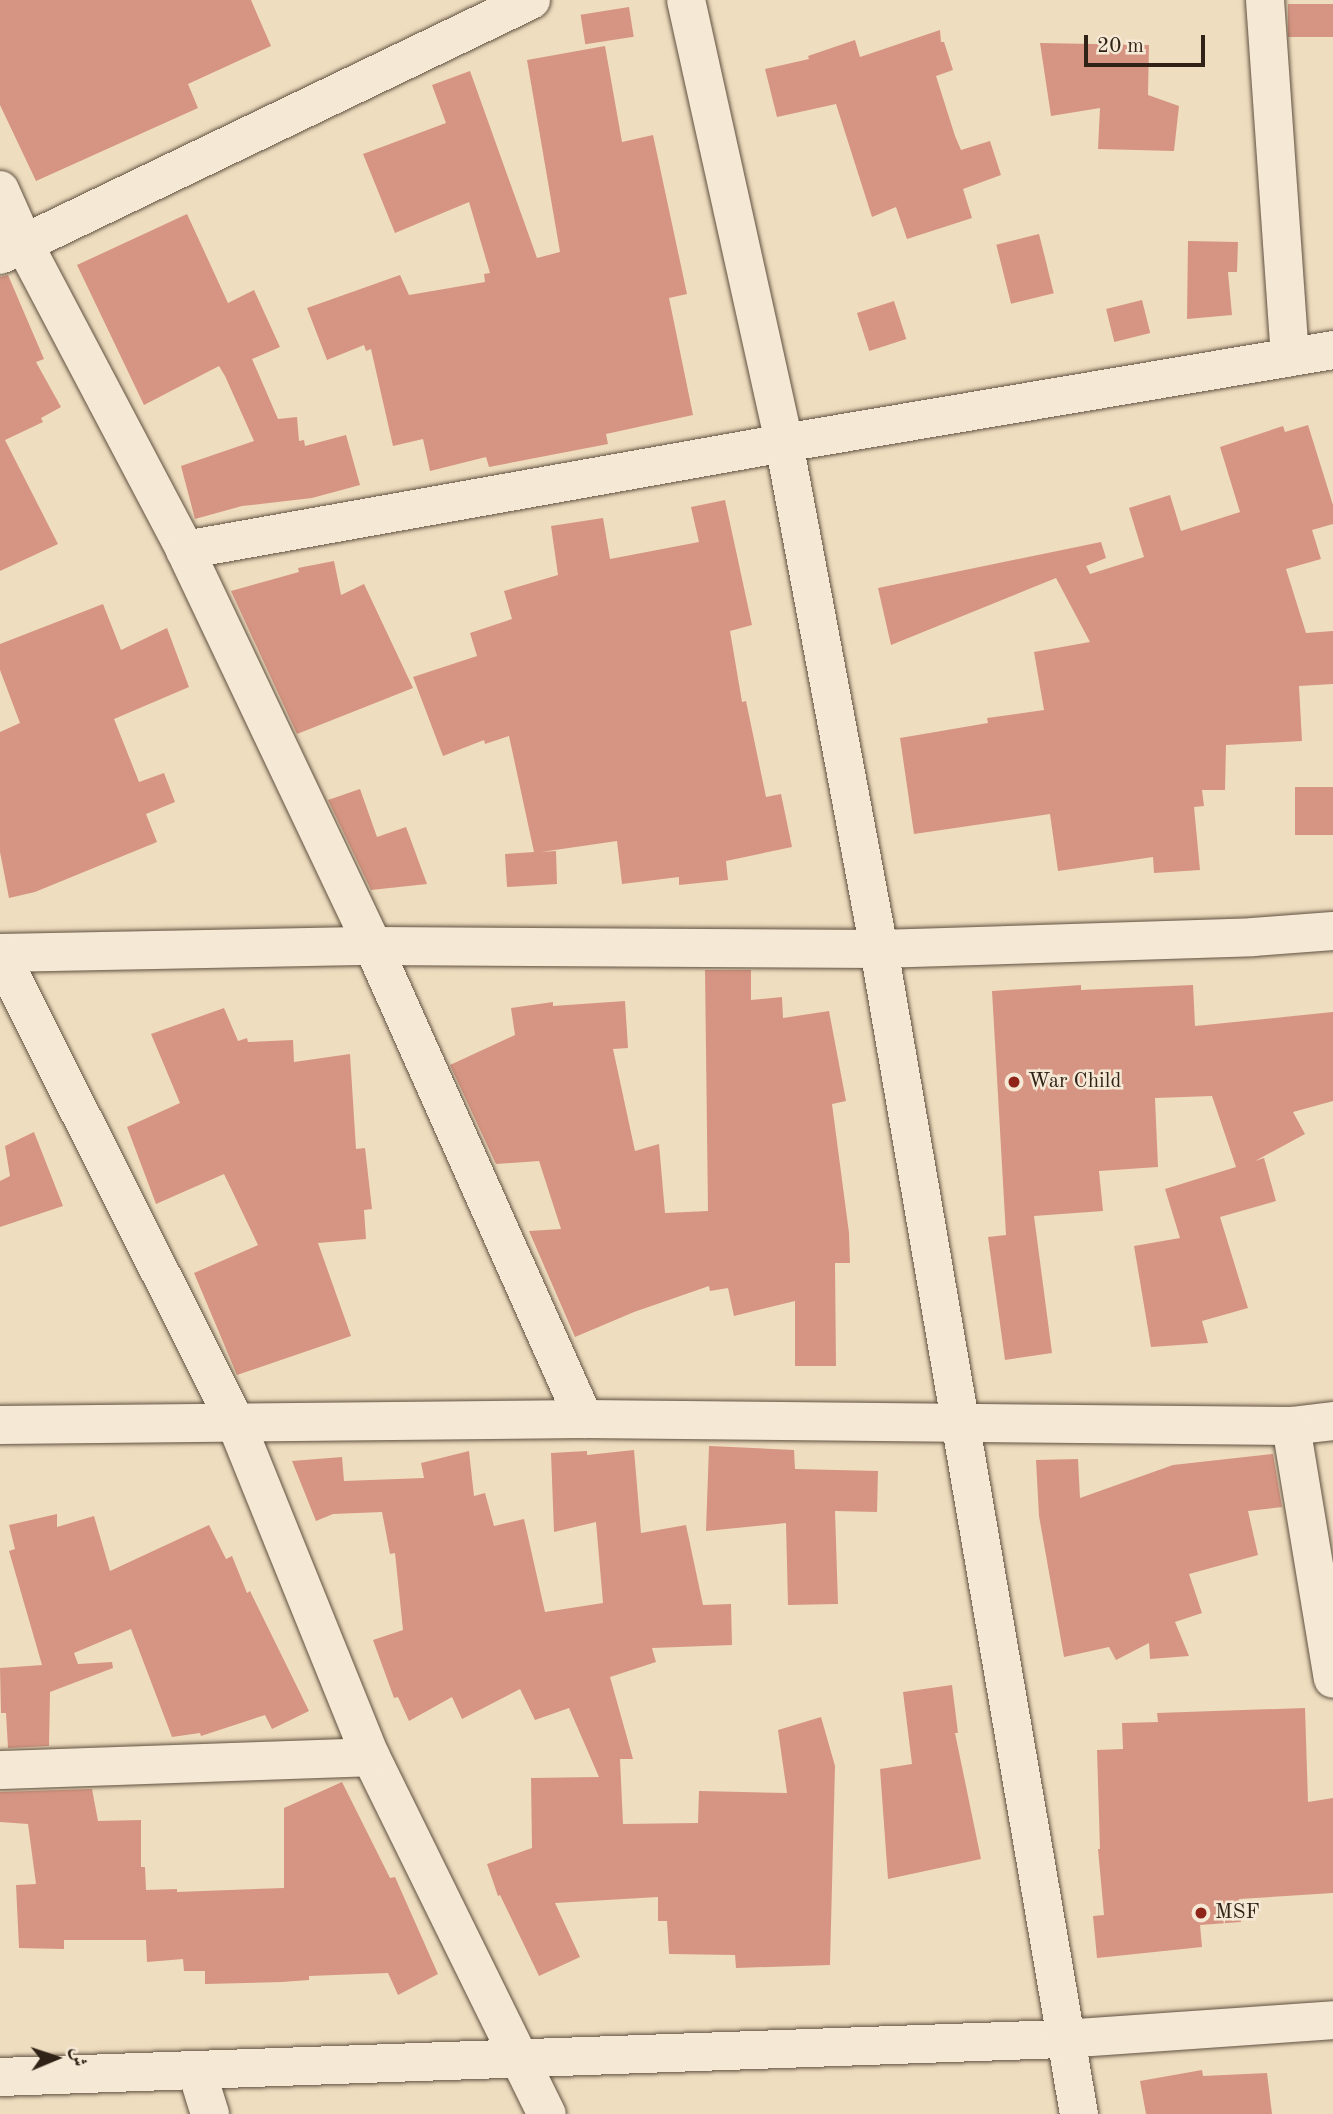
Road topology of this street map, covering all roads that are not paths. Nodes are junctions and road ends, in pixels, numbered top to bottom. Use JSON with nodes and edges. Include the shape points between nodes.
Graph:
{"nodes":[{"id":1,"x":531,"y":0,"type":"edge"},
{"id":2,"x":686,"y":0,"type":"edge"},
{"id":3,"x":1265,"y":0,"type":"edge"},
{"id":4,"x":0,"y":190,"type":"edge"},
{"id":5,"x":12,"y":250,"type":"edge"},
{"id":6,"x":1333,"y":350,"type":"edge"},
{"id":7,"x":1290,"y":357,"type":"junction"},
{"id":8,"x":784,"y":443,"type":"junction"},
{"id":9,"x":185,"y":550,"type":"junction"},
{"id":10,"x":1333,"y":931,"type":"edge"},
{"id":11,"x":373,"y":946,"type":"junction"},
{"id":12,"x":879,"y":949,"type":"junction"},
{"id":13,"x":0,"y":953,"type":"edge"},
{"id":14,"x":584,"y":1419,"type":"junction"},
{"id":15,"x":235,"y":1421,"type":"junction"},
{"id":16,"x":958,"y":1421,"type":"junction"},
{"id":17,"x":1333,"y":1422,"type":"edge"},
{"id":18,"x":0,"y":1424,"type":"edge"},
{"id":19,"x":1291,"y":1426,"type":"junction"},
{"id":20,"x":1333,"y":1679,"type":"edge"},
{"id":21,"x":371,"y":1757,"type":"junction"},
{"id":22,"x":0,"y":1770,"type":"edge"},
{"id":23,"x":1333,"y":2020,"type":"edge"},
{"id":24,"x":1064,"y":2039,"type":"junction"},
{"id":25,"x":519,"y":2060,"type":"junction"},
{"id":26,"x":197,"y":2072,"type":"junction"},
{"id":27,"x":0,"y":2077,"type":"edge"},
{"id":28,"x":210,"y":2114,"type":"edge"},
{"id":29,"x":547,"y":2114,"type":"edge"},
{"id":30,"x":1079,"y":2114,"type":"edge"}],
"edges":[{"from":1,"to":5,"type":"street"},
{"from":2,"to":8,"type":"street"},
{"from":3,"to":7,"type":"street"},
{"from":4,"to":5,"type":"street"},
{"from":5,"to":9,"type":"street"},
{"from":6,"to":7,"type":"street"},
{"from":7,"to":8,"type":"street"},
{"from":8,"to":9,"type":"street"},
{"from":8,"to":12,"type":"street"},
{"from":9,"to":11,"type":"street"},
{"from":10,"to":12,"type":"street"},
{"from":11,"to":12,"type":"street"},
{"from":11,"to":13,"type":"street"},
{"from":11,"to":14,"type":"street"},
{"from":12,"to":16,"type":"street"},
{"from":13,"to":15,"type":"street"},
{"from":14,"to":15,"type":"street"},
{"from":14,"to":16,"type":"street"},
{"from":15,"to":18,"type":"street"},
{"from":15,"to":21,"type":"street"},
{"from":16,"to":19,"type":"street"},
{"from":16,"to":24,"type":"street"},
{"from":17,"to":19,"type":"street"},
{"from":19,"to":20,"type":"street"},
{"from":21,"to":22,"type":"street"},
{"from":21,"to":25,"type":"street"},
{"from":23,"to":24,"type":"street"},
{"from":24,"to":25,"type":"street"},
{"from":24,"to":30,"type":"street"},
{"from":25,"to":26,"type":"street"},
{"from":25,"to":29,"type":"street"},
{"from":26,"to":27,"type":"street"},
{"from":26,"to":28,"type":"street"}]}
